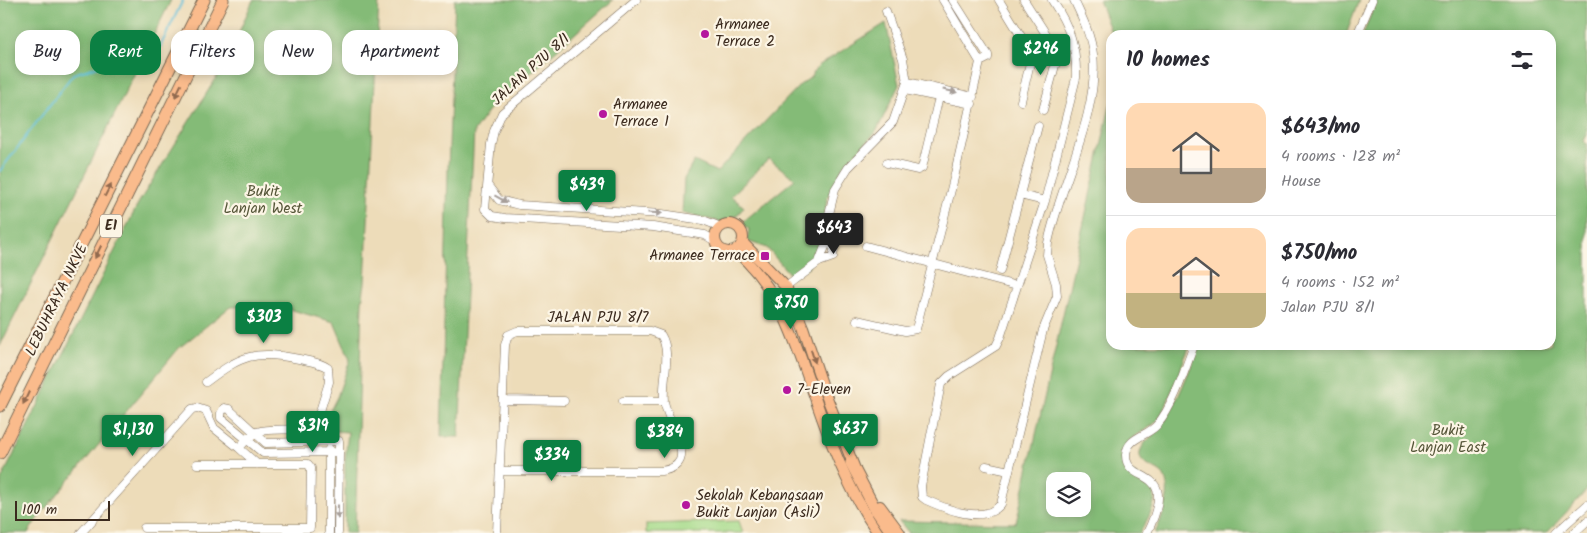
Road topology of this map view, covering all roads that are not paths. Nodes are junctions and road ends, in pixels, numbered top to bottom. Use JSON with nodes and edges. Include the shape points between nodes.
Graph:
{"nodes":[{"id":1,"x":204,"y":0,"type":"edge"},
{"id":2,"x":223,"y":0,"type":"edge"},
{"id":3,"x":636,"y":0,"type":"edge"},
{"id":4,"x":943,"y":0,"type":"edge"},
{"id":5,"x":953,"y":0,"type":"edge"},
{"id":6,"x":999,"y":0,"type":"edge"},
{"id":7,"x":1024,"y":0,"type":"edge"},
{"id":8,"x":1052,"y":0,"type":"edge"},
{"id":9,"x":1074,"y":0,"type":"edge"},
{"id":10,"x":1372,"y":0,"type":"edge"},
{"id":11,"x":886,"y":11,"type":"dead end"},
{"id":12,"x":1359,"y":30,"type":"edge"},
{"id":13,"x":1060,"y":47,"type":"junction"},
{"id":14,"x":1073,"y":47,"type":"junction"},
{"id":15,"x":980,"y":62,"type":"junction"},
{"id":16,"x":906,"y":86,"type":"junction"},
{"id":17,"x":939,"y":97,"type":"junction"},
{"id":18,"x":972,"y":100,"type":"junction"},
{"id":19,"x":1021,"y":101,"type":"dead end"},
{"id":20,"x":1043,"y":110,"type":"dead end"},
{"id":21,"x":1038,"y":126,"type":"dead end"},
{"id":22,"x":888,"y":163,"type":"dead end"},
{"id":23,"x":488,"y":186,"type":"junction"},
{"id":24,"x":1020,"y":195,"type":"junction"},
{"id":25,"x":1045,"y":201,"type":"junction"},
{"id":26,"x":519,"y":205,"type":"junction"},
{"id":27,"x":519,"y":219,"type":"junction"},
{"id":28,"x":721,"y":227,"type":"junction"},
{"id":29,"x":716,"y":241,"type":"junction"},
{"id":30,"x":866,"y":246,"type":"dead end"},
{"id":31,"x":740,"y":247,"type":"junction"},
{"id":32,"x":934,"y":264,"type":"junction"},
{"id":33,"x":1000,"y":271,"type":"dead end"},
{"id":34,"x":1017,"y":286,"type":"junction"},
{"id":35,"x":786,"y":287,"type":"junction"},
{"id":36,"x":858,"y":320,"type":"dead end"},
{"id":37,"x":1192,"y":350,"type":"edge"},
{"id":38,"x":206,"y":382,"type":"dead end"},
{"id":39,"x":819,"y":392,"type":"junction"},
{"id":40,"x":503,"y":400,"type":"junction"},
{"id":41,"x":564,"y":400,"type":"dead end"},
{"id":42,"x":623,"y":401,"type":"dead end"},
{"id":43,"x":664,"y":401,"type":"junction"},
{"id":44,"x":0,"y":406,"type":"edge"},
{"id":45,"x":255,"y":433,"type":"junction"},
{"id":46,"x":247,"y":440,"type":"junction"},
{"id":47,"x":329,"y":442,"type":"junction"},
{"id":48,"x":239,"y":448,"type":"junction"},
{"id":49,"x":329,"y":452,"type":"junction"},
{"id":50,"x":339,"y":452,"type":"junction"},
{"id":51,"x":0,"y":453,"type":"edge"},
{"id":52,"x":851,"y":463,"type":"junction"},
{"id":53,"x":197,"y":464,"type":"dead end"},
{"id":54,"x":258,"y":464,"type":"junction"},
{"id":55,"x":986,"y":466,"type":"dead end"},
{"id":56,"x":500,"y":470,"type":"junction"},
{"id":57,"x":1009,"y":472,"type":"junction"},
{"id":58,"x":1587,"y":505,"type":"edge"},
{"id":59,"x":1574,"y":515,"type":"junction"},
{"id":60,"x":1587,"y":521,"type":"edge"},
{"id":61,"x":144,"y":528,"type":"dead end"},
{"id":62,"x":1578,"y":532,"type":"edge"},
{"id":63,"x":81,"y":533,"type":"edge"},
{"id":64,"x":328,"y":533,"type":"edge"},
{"id":65,"x":338,"y":533,"type":"edge"},
{"id":66,"x":497,"y":533,"type":"edge"},
{"id":67,"x":878,"y":533,"type":"edge"},
{"id":68,"x":892,"y":533,"type":"edge"},
{"id":69,"x":900,"y":533,"type":"edge"},
{"id":70,"x":1147,"y":533,"type":"edge"},
{"id":71,"x":1556,"y":533,"type":"edge"},
{"id":72,"x":1567,"y":533,"type":"edge"}],
"edges":[{"from":44,"to":1,"type":"highway","name":"LEBUHRAYA NKVE","number":"E1","one_way":true},
{"from":2,"to":51,"type":"highway","name":"LEBUHRAYA NKVE","number":"E1","one_way":true},
{"from":3,"to":23,"type":"street","name":"JALAN PJU 8/1","via":[[502,113],[491,144]]},
{"from":4,"to":15,"type":"street"},
{"from":5,"to":15,"type":"street","via":[[988,55]]},
{"from":6,"to":19,"type":"street","via":[[1030,51]]},
{"from":7,"to":13,"type":"street","via":[[1050,41]]},
{"from":8,"to":14,"type":"street","via":[[1070,30]]},
{"from":9,"to":57,"type":"street","via":[[1094,55],[1089,101],[1078,148],[1051,228],[1047,254],[1057,296],[1043,330]]},
{"from":10,"to":12,"type":"street"},
{"from":11,"to":16,"type":"street","via":[[903,59]]},
{"from":13,"to":14,"type":"street"},
{"from":13,"to":20,"type":"street"},
{"from":14,"to":25,"type":"street","via":[[1076,78]]},
{"from":15,"to":18,"type":"street"},
{"from":16,"to":17,"type":"street"},
{"from":16,"to":18,"type":"street","one_way":true},
{"from":16,"to":35,"type":"street","via":[[893,122],[848,168],[835,189],[828,239],[834,254]]},
{"from":17,"to":18,"type":"street"},
{"from":17,"to":22,"type":"street","via":[[922,168],[918,170]]},
{"from":18,"to":32,"type":"street"},
{"from":21,"to":24,"type":"street"},
{"from":23,"to":26,"type":"street","one_way":true,"via":[[499,200]]},
{"from":23,"to":27,"type":"street","name":"JALAN PJU 8/1","via":[[486,212],[492,216]]},
{"from":24,"to":25,"type":"street"},
{"from":24,"to":33,"type":"street"},
{"from":25,"to":34,"type":"street"},
{"from":26,"to":27,"type":"street"},
{"from":26,"to":28,"type":"street","one_way":true,"via":[[662,214],[703,220]]},
{"from":27,"to":29,"type":"street","name":"JALAN PJU 8/1","via":[[653,228],[705,235]]},
{"from":28,"to":29,"type":"main road","via":[[716,233]]},
{"from":28,"to":31,"type":"main road","via":[[729,224],[738,227],[743,234]]},
{"from":29,"to":31,"type":"main road","via":[[726,252]]},
{"from":30,"to":32,"type":"street"},
{"from":31,"to":35,"type":"main road"},
{"from":31,"to":39,"type":"main road","via":[[792,329]]},
{"from":32,"to":34,"type":"street"},
{"from":32,"to":36,"type":"street","via":[[916,329],[905,331]]},
{"from":34,"to":57,"type":"street","via":[[996,346],[941,384],[921,486],[922,497],[971,514],[991,513],[1001,504]]},
{"from":35,"to":39,"type":"main road","one_way":true,"via":[[803,327]]},
{"from":37,"to":70,"type":"street","via":[[1157,426],[1130,443],[1127,450],[1127,462],[1154,483],[1158,492],[1157,511]]},
{"from":38,"to":45,"type":"street","via":[[236,361],[253,355],[280,356],[328,368],[329,382],[316,424],[306,429],[271,428]]},
{"from":39,"to":52,"type":"main road"},
{"from":39,"to":67,"type":"main road","via":[[836,455],[859,505]]},
{"from":40,"to":41,"type":"street"},
{"from":40,"to":43,"type":"street","name":"JALAN PJU 8/7","via":[[505,340],[512,332],[650,331],[657,332],[664,340]]},
{"from":40,"to":56,"type":"street","name":"JALAN PJU 8/7"},
{"from":42,"to":43,"type":"street"},
{"from":43,"to":56,"type":"street","name":"JALAN PJU 8/7","via":[[681,456],[669,469]]},
{"from":45,"to":46,"type":"street"},
{"from":45,"to":46,"type":"street","via":[[229,409],[222,410],[222,418]]},
{"from":45,"to":47,"type":"street","via":[[266,443]]},
{"from":46,"to":48,"type":"street"},
{"from":46,"to":49,"type":"street","via":[[263,453]]},
{"from":47,"to":49,"type":"street"},
{"from":47,"to":50,"type":"street","via":[[338,441]]},
{"from":48,"to":54,"type":"street"},
{"from":48,"to":63,"type":"street","via":[[214,428],[206,411],[198,408],[188,412]]},
{"from":49,"to":50,"type":"street"},
{"from":49,"to":64,"type":"street"},
{"from":50,"to":65,"type":"street","one_way":true},
{"from":52,"to":68,"type":"highway"},
{"from":52,"to":69,"type":"main road"},
{"from":53,"to":54,"type":"street"},
{"from":54,"to":61,"type":"street","via":[[308,464],[310,528]]},
{"from":55,"to":57,"type":"street"},
{"from":56,"to":66,"type":"street","name":"JALAN PJU 8/7"},
{"from":58,"to":59,"type":"street"},
{"from":59,"to":71,"type":"street"},
{"from":59,"to":72,"type":"street"},
{"from":60,"to":62,"type":"street"}]}
